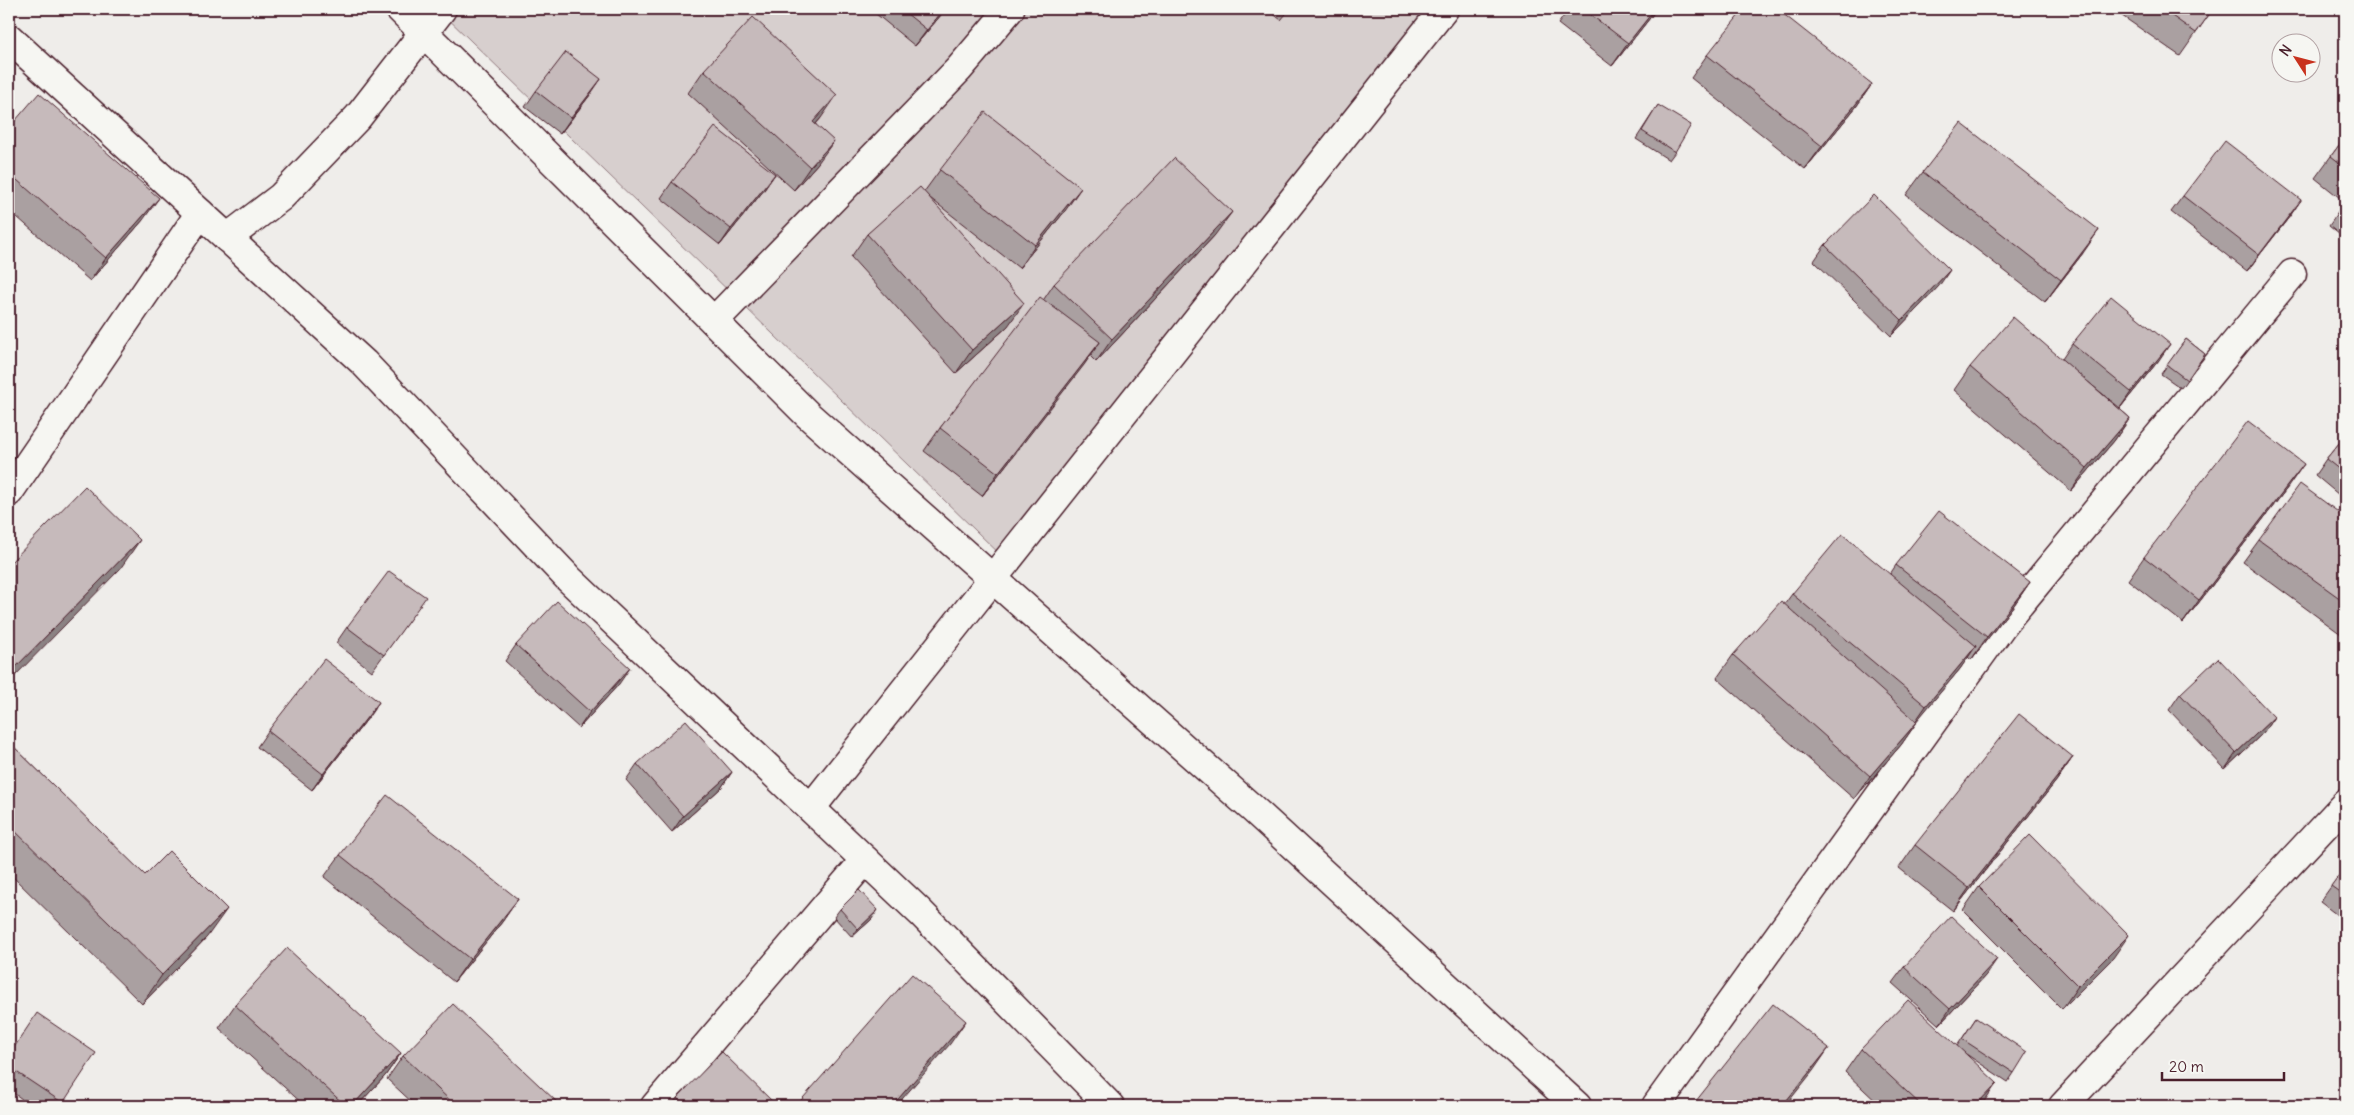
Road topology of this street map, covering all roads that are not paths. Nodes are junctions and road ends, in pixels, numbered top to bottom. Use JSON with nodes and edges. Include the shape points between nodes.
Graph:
{"nodes":[{"id":1,"x":400,"y":9,"type":"edge"},
{"id":2,"x":442,"y":9,"type":"edge"},
{"id":3,"x":1010,"y":9,"type":"edge"},
{"id":4,"x":1444,"y":9,"type":"edge"},
{"id":5,"x":424,"y":32,"type":"junction"},
{"id":6,"x":9,"y":38,"type":"edge"},
{"id":7,"x":200,"y":213,"type":"junction"},
{"id":8,"x":227,"y":238,"type":"junction"},
{"id":9,"x":2292,"y":274,"type":"dead end"},
{"id":10,"x":714,"y":321,"type":"junction"},
{"id":11,"x":9,"y":492,"type":"edge"},
{"id":12,"x":992,"y":579,"type":"junction"},
{"id":13,"x":2345,"y":804,"type":"edge"},
{"id":14,"x":811,"y":808,"type":"junction"},
{"id":15,"x":865,"y":860,"type":"junction"},
{"id":16,"x":656,"y":1106,"type":"edge"},
{"id":17,"x":1110,"y":1106,"type":"edge"},
{"id":18,"x":1577,"y":1106,"type":"edge"},
{"id":19,"x":1656,"y":1106,"type":"edge"},
{"id":20,"x":2063,"y":1106,"type":"edge"}],
"edges":[{"from":1,"to":5,"type":"street"},
{"from":2,"to":5,"type":"street"},
{"from":3,"to":10,"type":"street","via":[[959,69]]},
{"from":4,"to":12,"type":"street"},
{"from":5,"to":8,"type":"street","via":[[358,117],[281,197]]},
{"from":5,"to":10,"type":"street"},
{"from":6,"to":7,"type":"street"},
{"from":7,"to":8,"type":"street"},
{"from":7,"to":11,"type":"street"},
{"from":8,"to":14,"type":"street","via":[[364,363],[569,579]]},
{"from":9,"to":19,"type":"street","via":[[2004,623]]},
{"from":10,"to":12,"type":"street","via":[[808,415]]},
{"from":12,"to":14,"type":"street"},
{"from":12,"to":18,"type":"street","via":[[1253,810]]},
{"from":13,"to":20,"type":"street"},
{"from":14,"to":15,"type":"street"},
{"from":15,"to":16,"type":"street"},
{"from":15,"to":17,"type":"street"}]}
